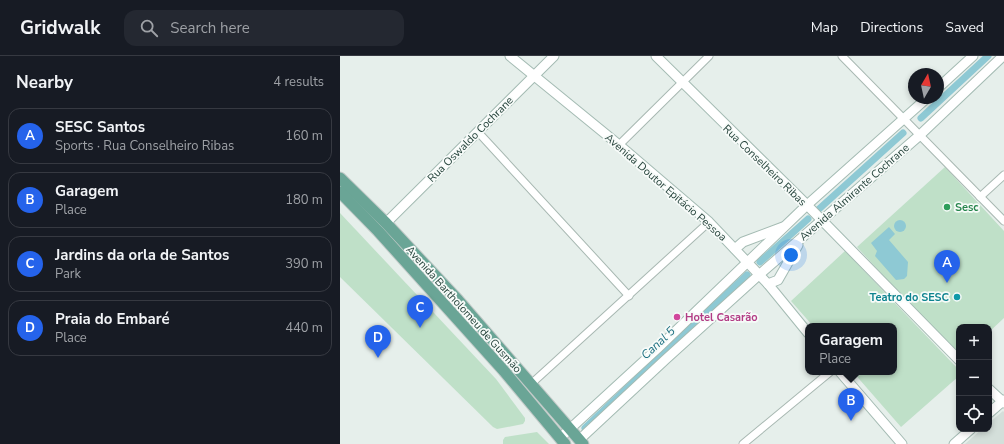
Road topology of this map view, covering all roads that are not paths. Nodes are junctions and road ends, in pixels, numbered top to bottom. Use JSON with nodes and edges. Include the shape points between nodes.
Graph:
{"nodes":[{"id":1,"x":510,"y":56,"type":"edge"},
{"id":2,"x":554,"y":56,"type":"edge"},
{"id":3,"x":656,"y":56,"type":"edge"},
{"id":4,"x":709,"y":56,"type":"edge"},
{"id":5,"x":842,"y":56,"type":"edge"},
{"id":6,"x":973,"y":56,"type":"edge"},
{"id":7,"x":1003,"y":56,"type":"edge"},
{"id":8,"x":534,"y":76,"type":"junction"},
{"id":9,"x":682,"y":82,"type":"junction"},
{"id":10,"x":944,"y":83,"type":"edge"},
{"id":11,"x":921,"y":104,"type":"edge"},
{"id":12,"x":906,"y":120,"type":"junction"},
{"id":13,"x":478,"y":132,"type":"junction"},
{"id":14,"x":919,"y":134,"type":"junction"},
{"id":15,"x":619,"y":145,"type":"junction"},
{"id":16,"x":1004,"y":175,"type":"edge"},
{"id":17,"x":340,"y":178,"type":"edge"},
{"id":18,"x":340,"y":192,"type":"edge"},
{"id":19,"x":980,"y":197,"type":"junction"},
{"id":20,"x":808,"y":206,"type":"junction"},
{"id":21,"x":821,"y":219,"type":"junction"},
{"id":22,"x":1004,"y":221,"type":"edge"},
{"id":23,"x":386,"y":222,"type":"junction"},
{"id":24,"x":709,"y":222,"type":"junction"},
{"id":25,"x":788,"y":225,"type":"junction"},
{"id":26,"x":802,"y":238,"type":"junction"},
{"id":27,"x":735,"y":249,"type":"junction"},
{"id":28,"x":754,"y":268,"type":"junction"},
{"id":29,"x":768,"y":284,"type":"junction"},
{"id":30,"x":629,"y":296,"type":"junction"},
{"id":31,"x":805,"y":329,"type":"edge"},
{"id":32,"x":956,"y":357,"type":"edge"},
{"id":33,"x":826,"y":375,"type":"edge"},
{"id":34,"x":843,"y":375,"type":"edge"},
{"id":35,"x":531,"y":384,"type":"junction"},
{"id":36,"x":992,"y":392,"type":"edge"},
{"id":37,"x":1003,"y":402,"type":"edge"},
{"id":38,"x":992,"y":411,"type":"edge"},
{"id":39,"x":570,"y":430,"type":"junction"},
{"id":40,"x":968,"y":432,"type":"edge"},
{"id":41,"x":562,"y":441,"type":"edge"},
{"id":42,"x":581,"y":442,"type":"edge"},
{"id":43,"x":743,"y":444,"type":"edge"},
{"id":44,"x":902,"y":444,"type":"edge"},
{"id":45,"x":954,"y":444,"type":"edge"}],
"edges":[{"from":1,"to":8,"type":"main road","name":"Avenida Doutor Epitácio Pessoa"},
{"from":2,"to":8,"type":"main road","name":"Rua Oswaldo Cochrane"},
{"from":3,"to":9,"type":"main road","name":"Rua Conselheiro Ribas"},
{"from":4,"to":9,"type":"street"},
{"from":5,"to":12,"type":"street"},
{"from":6,"to":10,"type":"main road"},
{"from":7,"to":14,"type":"main road","name":"Avenida Almirante Cochrane"},
{"from":8,"to":13,"type":"main road","name":"Rua Oswaldo Cochrane"},
{"from":8,"to":15,"type":"main road","name":"Avenida Doutor Epitácio Pessoa"},
{"from":9,"to":15,"type":"street"},
{"from":9,"to":20,"type":"main road","name":"Rua Conselheiro Ribas"},
{"from":11,"to":12,"type":"main road","name":"Avenida Almirante Cochrane"},
{"from":12,"to":14,"type":"street"},
{"from":12,"to":20,"type":"main road","name":"Avenida Almirante Cochrane"},
{"from":13,"to":23,"type":"main road","name":"Rua Oswaldo Cochrane"},
{"from":13,"to":30,"type":"street"},
{"from":14,"to":19,"type":"street"},
{"from":14,"to":21,"type":"main road","name":"Avenida Almirante Cochrane"},
{"from":15,"to":24,"type":"main road","name":"Avenida Doutor Epitácio Pessoa"},
{"from":16,"to":19,"type":"street"},
{"from":17,"to":23,"type":"main road","name":"Avenida Bartholomeu de Gusmão"},
{"from":18,"to":41,"type":"main road","name":"Avenida Bartholomeu de Gusmão","via":[[504,371]]},
{"from":19,"to":22,"type":"street"},
{"from":20,"to":21,"type":"main road","name":"Rua Conselheiro Ribas"},
{"from":20,"to":25,"type":"main road","name":"Avenida Almirante Cochrane"},
{"from":21,"to":26,"type":"main road","name":"Avenida Almirante Cochrane"},
{"from":21,"to":32,"type":"main road","name":"Rua Conselheiro Ribas"},
{"from":23,"to":35,"type":"main road","name":"Avenida Bartholomeu de Gusmão"},
{"from":24,"to":27,"type":"main road","name":"Avenida Doutor Epitácio Pessoa"},
{"from":24,"to":30,"type":"street"},
{"from":25,"to":27,"type":"main road","via":[[743,242]]},
{"from":25,"to":28,"type":"main road","name":"Avenida Almirante Cochrane"},
{"from":26,"to":28,"type":"main road","name":"Avenida Almirante Cochrane"},
{"from":26,"to":29,"type":"main road","via":[[778,280]]},
{"from":27,"to":28,"type":"main road","name":"Avenida Doutor Epitácio Pessoa"},
{"from":28,"to":29,"type":"main road","name":"Avenida Doutor Epitácio Pessoa"},
{"from":28,"to":39,"type":"main road","name":"Avenida Almirante Cochrane"},
{"from":28,"to":42,"type":"main road","name":"Avenida Almirante Cochrane"},
{"from":29,"to":31,"type":"main road","name":"Avenida Doutor Epitácio Pessoa"},
{"from":30,"to":35,"type":"street"},
{"from":33,"to":43,"type":"street"},
{"from":34,"to":44,"type":"main road"},
{"from":35,"to":39,"type":"main road","name":"Avenida Bartholomeu de Gusmão"},
{"from":36,"to":37,"type":"main road"},
{"from":37,"to":38,"type":"main road"},
{"from":39,"to":41,"type":"main road","name":"Avenida Almirante Cochrane"},
{"from":39,"to":42,"type":"main road","name":"Avenida Bartholomeu de Gusmão"},
{"from":40,"to":45,"type":"main road"}]}
